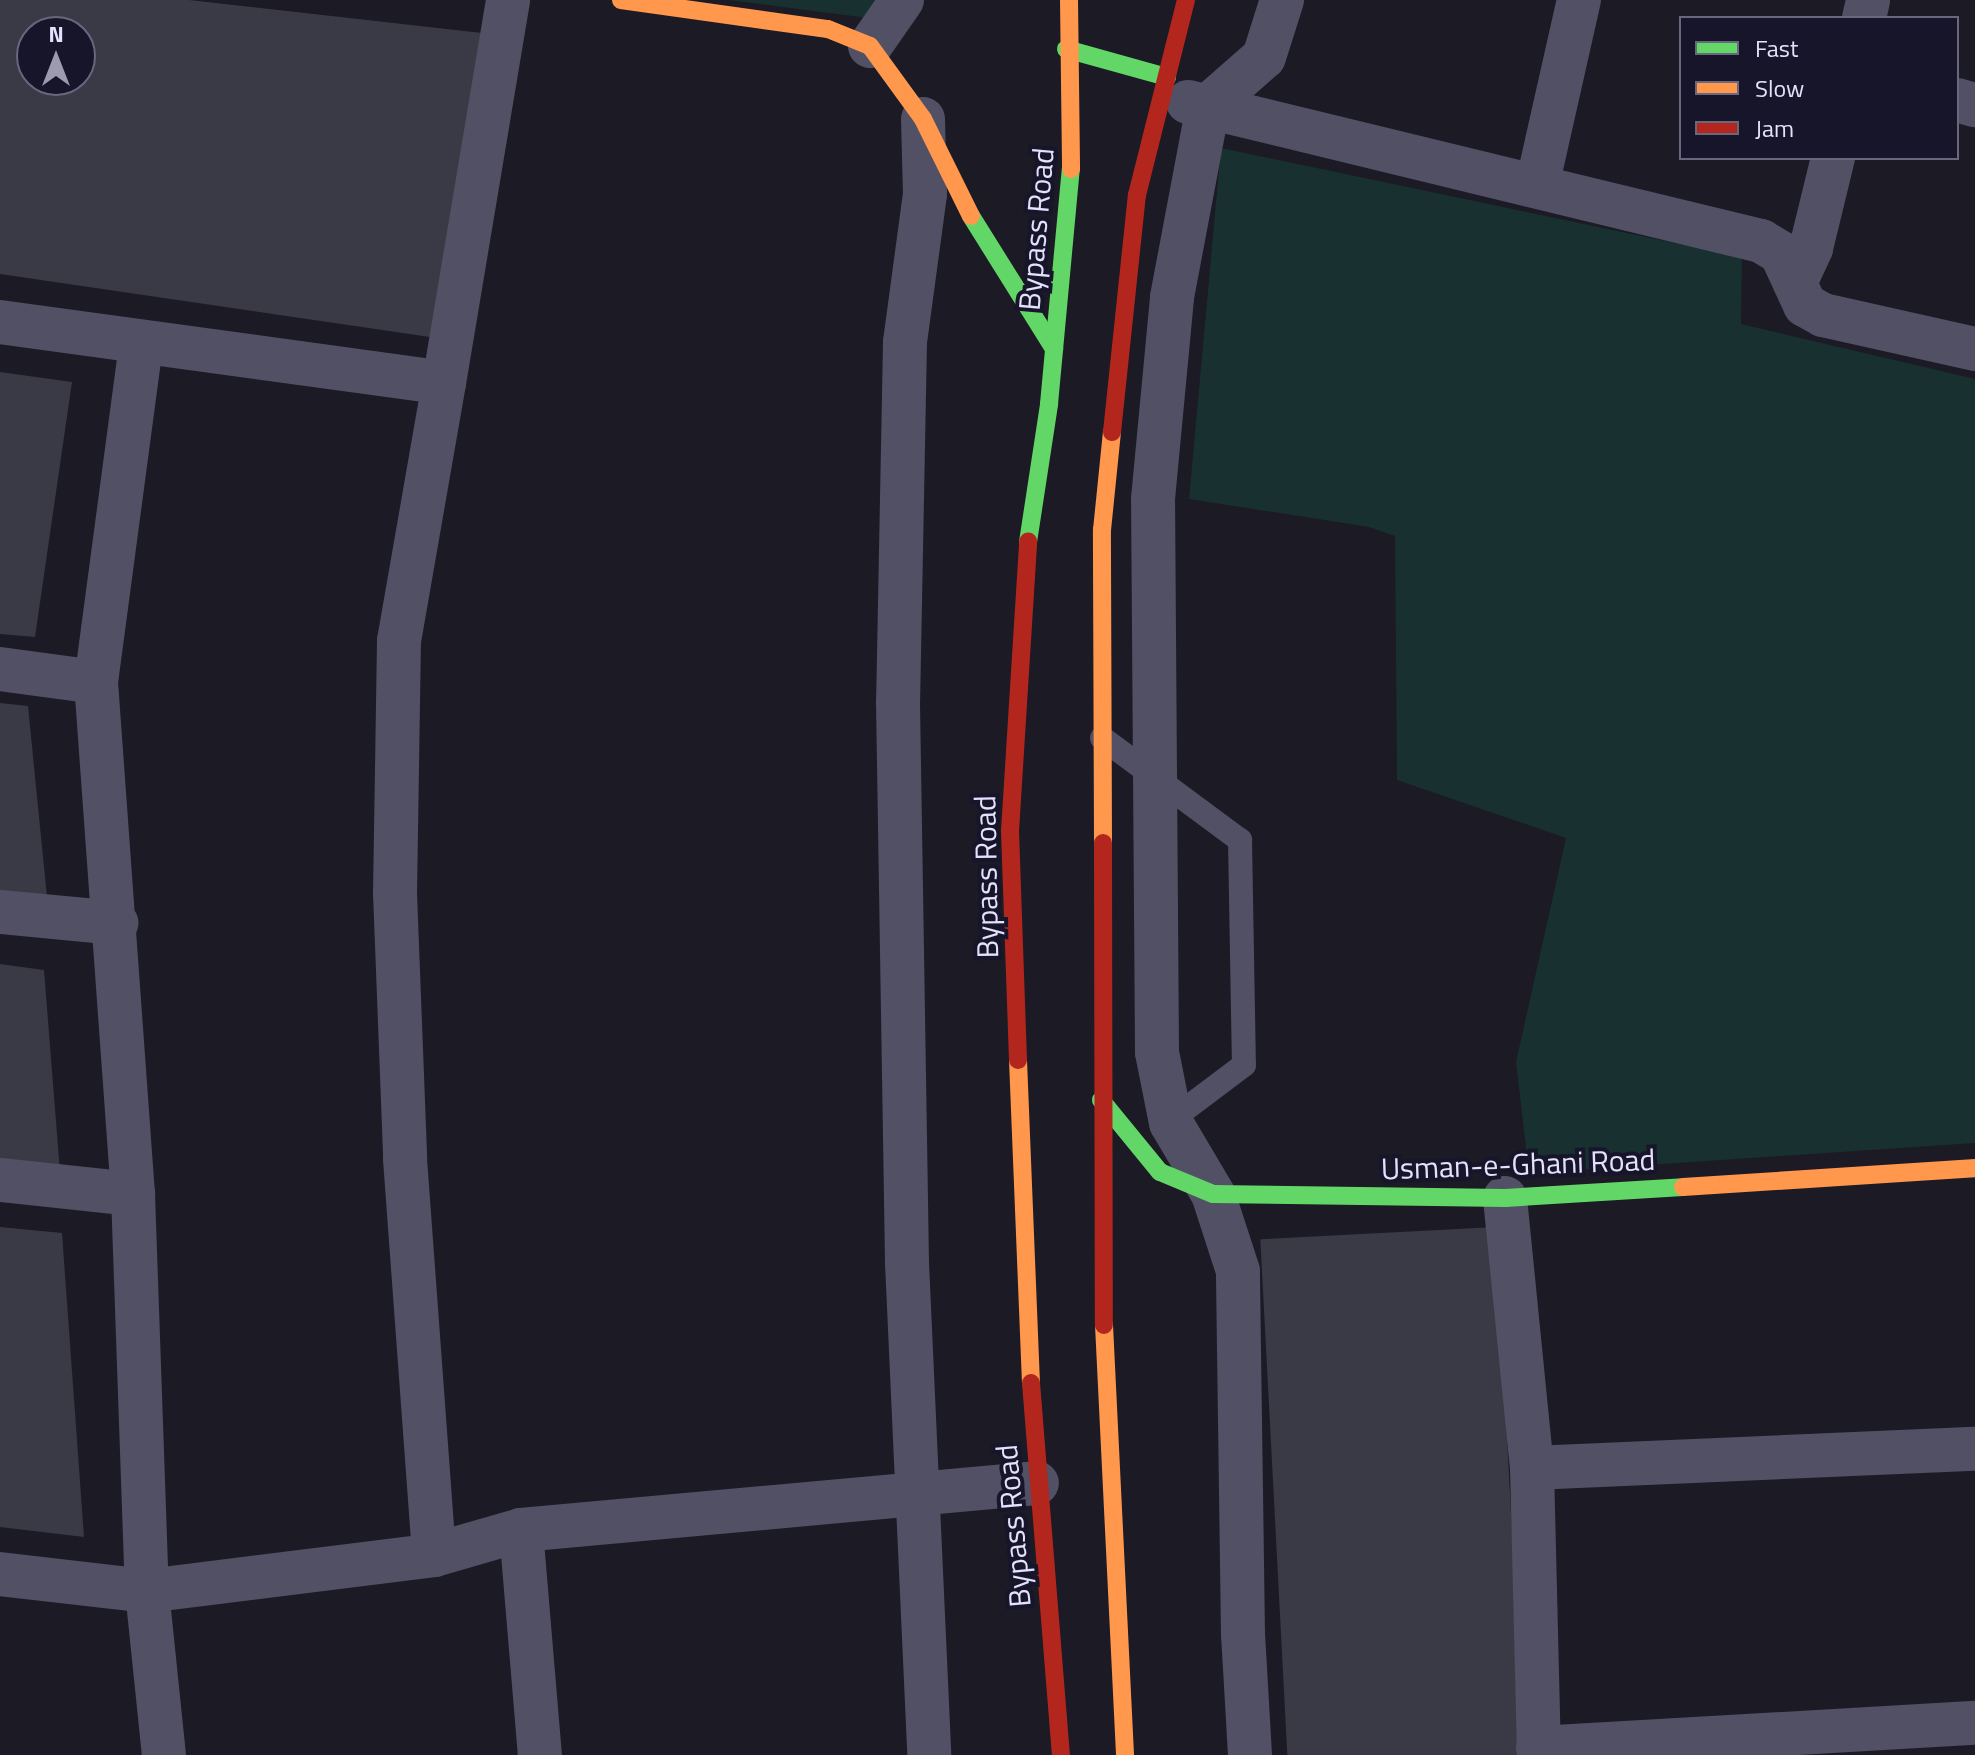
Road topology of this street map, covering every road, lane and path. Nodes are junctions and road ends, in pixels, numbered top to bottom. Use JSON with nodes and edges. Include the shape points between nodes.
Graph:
{"nodes":[{"id":1,"x":508,"y":0,"type":"edge"},
{"id":2,"x":621,"y":0,"type":"edge"},
{"id":3,"x":902,"y":0,"type":"edge"},
{"id":4,"x":1069,"y":0,"type":"edge"},
{"id":5,"x":1186,"y":0,"type":"edge"},
{"id":6,"x":1282,"y":0,"type":"edge"},
{"id":7,"x":1579,"y":0,"type":"edge"},
{"id":8,"x":870,"y":46,"type":"junction"},
{"id":9,"x":1066,"y":49,"type":"junction"},
{"id":10,"x":1165,"y":86,"type":"junction"},
{"id":11,"x":1208,"y":106,"type":"junction"},
{"id":12,"x":923,"y":119,"type":"junction"},
{"id":13,"x":1833,"y":160,"type":"edge"},
{"id":14,"x":1537,"y":186,"type":"junction"},
{"id":15,"x":1795,"y":283,"type":"junction"},
{"id":16,"x":0,"y":322,"type":"edge"},
{"id":17,"x":141,"y":343,"type":"junction"},
{"id":18,"x":1054,"y":349,"type":"junction"},
{"id":19,"x":1975,"y":349,"type":"edge"},
{"id":20,"x":444,"y":383,"type":"junction"},
{"id":21,"x":0,"y":669,"type":"edge"},
{"id":22,"x":96,"y":682,"type":"junction"},
{"id":23,"x":1102,"y":738,"type":"junction"},
{"id":24,"x":1154,"y":773,"type":"junction"},
{"id":25,"x":0,"y":912,"type":"edge"},
{"id":26,"x":116,"y":923,"type":"junction"},
{"id":27,"x":1101,"y":1100,"type":"junction"},
{"id":28,"x":1171,"y":1123,"type":"junction"},
{"id":29,"x":1128,"y":1139,"type":"junction"},
{"id":30,"x":1975,"y":1168,"type":"edge"},
{"id":31,"x":0,"y":1180,"type":"edge"},
{"id":32,"x":133,"y":1194,"type":"junction"},
{"id":33,"x":1213,"y":1194,"type":"junction"},
{"id":34,"x":1505,"y":1198,"type":"junction"},
{"id":35,"x":1975,"y":1449,"type":"edge"},
{"id":36,"x":1532,"y":1468,"type":"junction"},
{"id":37,"x":1037,"y":1483,"type":"junction"},
{"id":38,"x":919,"y":1492,"type":"junction"},
{"id":39,"x":521,"y":1530,"type":"junction"},
{"id":40,"x":434,"y":1555,"type":"junction"},
{"id":41,"x":0,"y":1574,"type":"edge"},
{"id":42,"x":147,"y":1591,"type":"junction"},
{"id":43,"x":1975,"y":1723,"type":"edge"},
{"id":44,"x":1538,"y":1752,"type":"edge"},
{"id":45,"x":164,"y":1755,"type":"edge"},
{"id":46,"x":540,"y":1755,"type":"edge"},
{"id":47,"x":929,"y":1755,"type":"edge"},
{"id":48,"x":1061,"y":1755,"type":"edge"},
{"id":49,"x":1125,"y":1755,"type":"edge"},
{"id":50,"x":1250,"y":1755,"type":"edge"}],
"edges":[{"from":1,"to":20,"type":"street"},
{"from":2,"to":8,"type":"main road","via":[[828,29]]},
{"from":3,"to":8,"type":"street"},
{"from":4,"to":9,"type":"main road","name":"Bypass Road"},
{"from":5,"to":10,"type":"main road"},
{"from":6,"to":11,"type":"street","via":[[1264,57]]},
{"from":7,"to":14,"type":"street"},
{"from":8,"to":12,"type":"main road"},
{"from":9,"to":10,"type":"main road"},
{"from":9,"to":18,"type":"main road","name":"Bypass Road","via":[[1073,144]]},
{"from":10,"to":11,"type":"street"},
{"from":10,"to":23,"type":"main road","via":[[1137,195],[1102,530]]},
{"from":11,"to":14,"type":"street"},
{"from":11,"to":24,"type":"street","via":[[1160,387],[1153,499]]},
{"from":12,"to":18,"type":"main road","via":[[986,247]]},
{"from":12,"to":38,"type":"street","via":[[925,194],[905,342],[898,702],[907,1263]]},
{"from":13,"to":15,"type":"street","via":[[1811,248]]},
{"from":14,"to":15,"type":"street","via":[[1761,241],[1781,253]]},
{"from":15,"to":19,"type":"street","via":[[1805,305],[1823,315]]},
{"from":16,"to":17,"type":"street"},
{"from":17,"to":20,"type":"street"},
{"from":17,"to":22,"type":"street"},
{"from":18,"to":37,"type":"main road","name":"Bypass Road","via":[[1023,577],[1010,831]]},
{"from":20,"to":40,"type":"street","via":[[399,640],[395,893],[405,1159]]},
{"from":21,"to":22,"type":"street"},
{"from":22,"to":26,"type":"street"},
{"from":23,"to":24,"type":"lane"},
{"from":23,"to":27,"type":"main road"},
{"from":24,"to":28,"type":"street","via":[[1155,1028]]},
{"from":24,"to":28,"type":"lane","via":[[1240,840],[1244,1065]]},
{"from":25,"to":26,"type":"street"},
{"from":26,"to":32,"type":"street"},
{"from":27,"to":29,"type":"main road","name":"Usman-e-Ghani Road"},
{"from":27,"to":49,"type":"main road","via":[[1104,1334]]},
{"from":28,"to":29,"type":"lane"},
{"from":28,"to":33,"type":"street"},
{"from":29,"to":33,"type":"main road","name":"Usman-e-Ghani Road","via":[[1160,1172]]},
{"from":30,"to":34,"type":"main road","name":"Usman-e-Ghani Road"},
{"from":31,"to":32,"type":"street"},
{"from":32,"to":42,"type":"street"},
{"from":33,"to":34,"type":"main road","name":"Usman-e-Ghani Road"},
{"from":33,"to":50,"type":"street","via":[[1232,1245],[1240,1298],[1243,1635]]},
{"from":34,"to":36,"type":"street"},
{"from":35,"to":36,"type":"street"},
{"from":36,"to":44,"type":"street"},
{"from":37,"to":38,"type":"street"},
{"from":37,"to":48,"type":"main road","name":"Bypass Road"},
{"from":38,"to":39,"type":"street"},
{"from":38,"to":47,"type":"street"},
{"from":39,"to":40,"type":"street"},
{"from":39,"to":46,"type":"street"},
{"from":40,"to":42,"type":"street"},
{"from":41,"to":42,"type":"street"},
{"from":42,"to":45,"type":"street"},
{"from":43,"to":44,"type":"street"}]}
